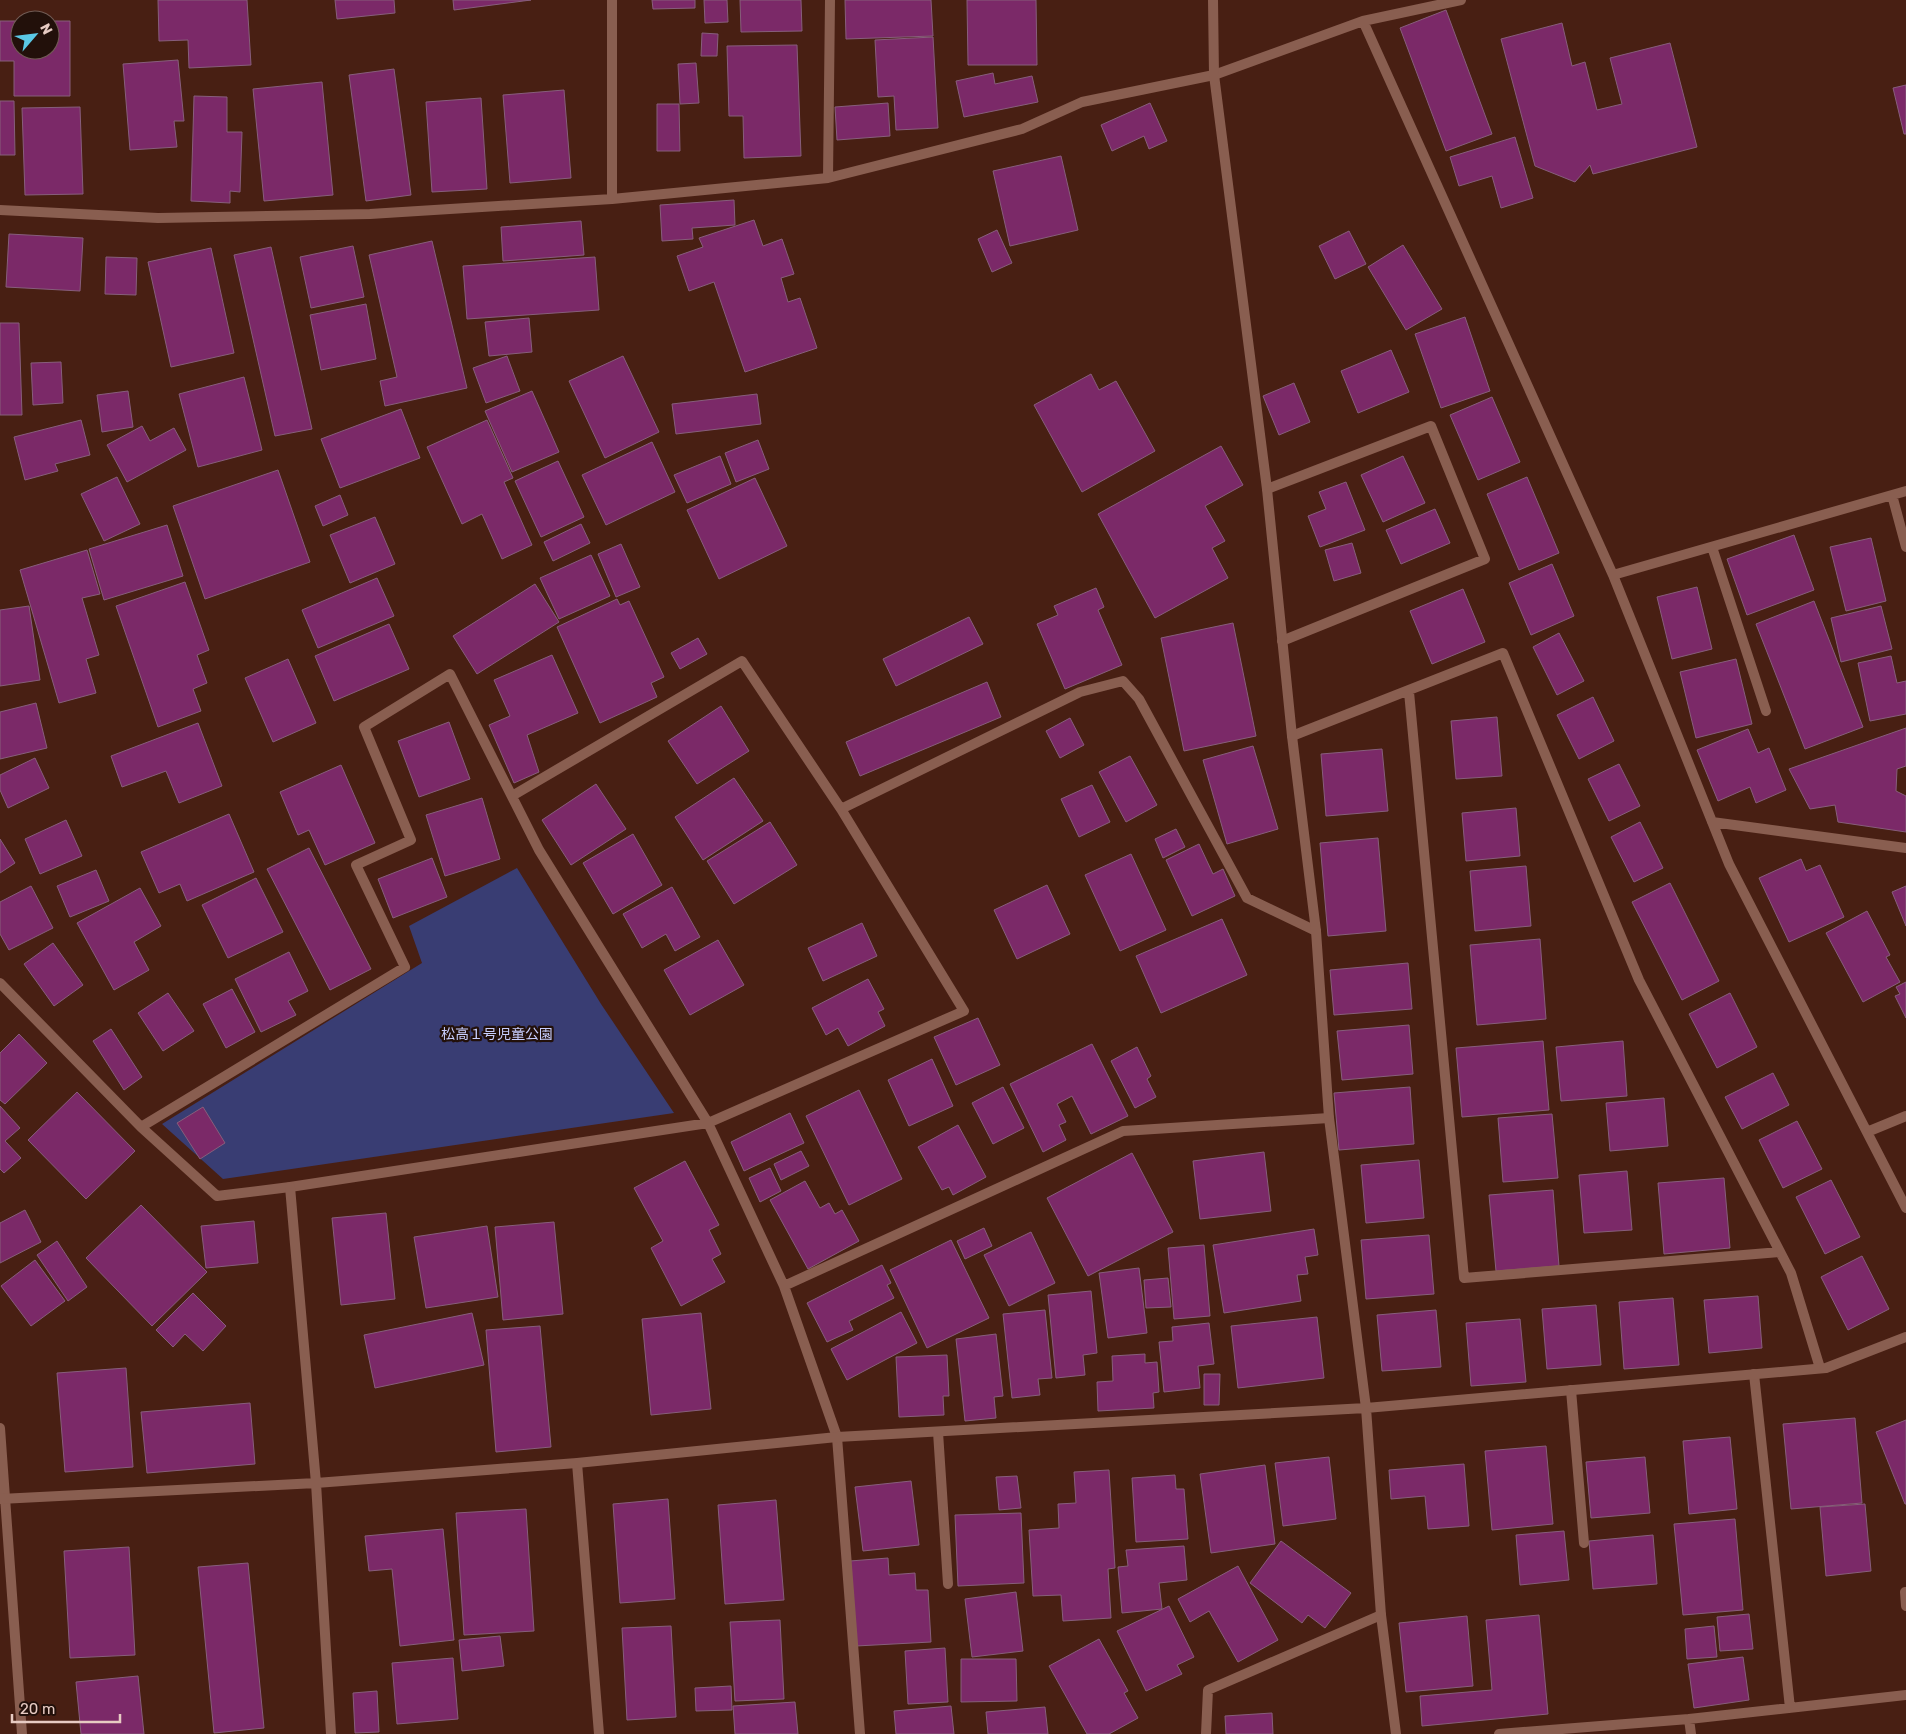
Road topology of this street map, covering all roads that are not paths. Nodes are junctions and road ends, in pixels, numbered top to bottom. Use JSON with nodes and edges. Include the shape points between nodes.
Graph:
{"nodes":[{"id":1,"x":612,"y":0,"type":"edge"},
{"id":2,"x":830,"y":0,"type":"edge"},
{"id":3,"x":1213,"y":0,"type":"edge"},
{"id":4,"x":1461,"y":0,"type":"edge"},
{"id":5,"x":1363,"y":21,"type":"junction"},
{"id":6,"x":1214,"y":75,"type":"junction"},
{"id":7,"x":828,"y":178,"type":"junction"},
{"id":8,"x":612,"y":199,"type":"junction"},
{"id":9,"x":0,"y":210,"type":"edge"},
{"id":10,"x":1267,"y":489,"type":"junction"},
{"id":11,"x":1906,"y":491,"type":"edge"},
{"id":12,"x":1892,"y":495,"type":"junction"},
{"id":13,"x":1712,"y":547,"type":"junction"},
{"id":14,"x":1906,"y":547,"type":"edge"},
{"id":15,"x":1613,"y":575,"type":"junction"},
{"id":16,"x":1282,"y":641,"type":"junction"},
{"id":17,"x":1409,"y":692,"type":"junction"},
{"id":18,"x":1766,"y":711,"type":"dead end"},
{"id":19,"x":1292,"y":736,"type":"junction"},
{"id":20,"x":512,"y":796,"type":"junction"},
{"id":21,"x":841,"y":809,"type":"junction"},
{"id":22,"x":1712,"y":822,"type":"junction"},
{"id":23,"x":1906,"y":848,"type":"edge"},
{"id":24,"x":1316,"y":930,"type":"junction"},
{"id":25,"x":0,"y":983,"type":"edge"},
{"id":26,"x":1906,"y":1116,"type":"edge"},
{"id":27,"x":1329,"y":1118,"type":"junction"},
{"id":28,"x":708,"y":1122,"type":"junction"},
{"id":29,"x":141,"y":1127,"type":"junction"},
{"id":30,"x":1867,"y":1132,"type":"junction"},
{"id":31,"x":290,"y":1187,"type":"junction"},
{"id":32,"x":1906,"y":1208,"type":"edge"},
{"id":33,"x":1780,"y":1252,"type":"junction"},
{"id":34,"x":784,"y":1286,"type":"junction"},
{"id":35,"x":1906,"y":1337,"type":"edge"},
{"id":36,"x":1820,"y":1368,"type":"junction"},
{"id":37,"x":1754,"y":1374,"type":"junction"},
{"id":38,"x":1571,"y":1390,"type":"junction"},
{"id":39,"x":1366,"y":1408,"type":"junction"},
{"id":40,"x":0,"y":1428,"type":"edge"},
{"id":41,"x":938,"y":1432,"type":"junction"},
{"id":42,"x":837,"y":1437,"type":"junction"},
{"id":43,"x":577,"y":1463,"type":"junction"},
{"id":44,"x":316,"y":1483,"type":"junction"},
{"id":45,"x":2,"y":1499,"type":"edge"},
{"id":46,"x":1584,"y":1543,"type":"dead end"},
{"id":47,"x":948,"y":1584,"type":"dead end"},
{"id":48,"x":1905,"y":1592,"type":"dead end"},
{"id":49,"x":1906,"y":1606,"type":"edge"},
{"id":50,"x":1381,"y":1615,"type":"junction"},
{"id":51,"x":1906,"y":1695,"type":"edge"},
{"id":52,"x":1790,"y":1708,"type":"junction"},
{"id":53,"x":1689,"y":1719,"type":"junction"},
{"id":54,"x":22,"y":1734,"type":"edge"},
{"id":55,"x":330,"y":1734,"type":"edge"},
{"id":56,"x":599,"y":1734,"type":"edge"},
{"id":57,"x":860,"y":1734,"type":"edge"},
{"id":58,"x":1206,"y":1734,"type":"edge"},
{"id":59,"x":1396,"y":1734,"type":"edge"},
{"id":60,"x":1499,"y":1734,"type":"edge"},
{"id":61,"x":1691,"y":1734,"type":"edge"}],
"edges":[{"from":1,"to":8,"type":"street"},
{"from":2,"to":7,"type":"street"},
{"from":3,"to":6,"type":"street"},
{"from":4,"to":5,"type":"street"},
{"from":5,"to":6,"type":"street"},
{"from":5,"to":15,"type":"street"},
{"from":6,"to":7,"type":"street","via":[[1082,102],[1022,129]]},
{"from":6,"to":10,"type":"street"},
{"from":7,"to":8,"type":"street"},
{"from":8,"to":9,"type":"street","via":[[370,214],[158,218]]},
{"from":10,"to":16,"type":"street"},
{"from":10,"to":16,"type":"street","via":[[1431,426],[1485,559]]},
{"from":11,"to":12,"type":"street"},
{"from":12,"to":13,"type":"street"},
{"from":12,"to":14,"type":"street"},
{"from":13,"to":15,"type":"street"},
{"from":13,"to":18,"type":"street"},
{"from":15,"to":22,"type":"street"},
{"from":16,"to":19,"type":"street"},
{"from":17,"to":19,"type":"street"},
{"from":17,"to":33,"type":"street","via":[[1503,653],[1639,980]]},
{"from":17,"to":33,"type":"street","via":[[1464,1278]]},
{"from":19,"to":24,"type":"street"},
{"from":20,"to":21,"type":"street","via":[[742,661]]},
{"from":20,"to":28,"type":"street","via":[[539,850]]},
{"from":20,"to":29,"type":"street","via":[[450,674],[364,727],[411,840],[356,864],[405,967]]},
{"from":21,"to":24,"type":"street","via":[[1080,692],[1123,681],[1139,700],[1247,898]]},
{"from":21,"to":28,"type":"street","via":[[964,1011]]},
{"from":22,"to":23,"type":"street"},
{"from":22,"to":30,"type":"street","via":[[1729,864]]},
{"from":24,"to":27,"type":"street"},
{"from":25,"to":29,"type":"street"},
{"from":26,"to":30,"type":"street"},
{"from":27,"to":34,"type":"street","via":[[1123,1131]]},
{"from":27,"to":39,"type":"street"},
{"from":28,"to":31,"type":"street"},
{"from":28,"to":34,"type":"street"},
{"from":29,"to":31,"type":"street","via":[[218,1196]]},
{"from":30,"to":32,"type":"street"},
{"from":31,"to":44,"type":"street"},
{"from":33,"to":36,"type":"street","via":[[1791,1273]]},
{"from":34,"to":42,"type":"street"},
{"from":35,"to":36,"type":"street"},
{"from":36,"to":37,"type":"street"},
{"from":37,"to":38,"type":"street"},
{"from":37,"to":52,"type":"street"},
{"from":38,"to":39,"type":"street"},
{"from":38,"to":46,"type":"street"},
{"from":39,"to":41,"type":"street"},
{"from":39,"to":50,"type":"street"},
{"from":40,"to":45,"type":"street"},
{"from":41,"to":42,"type":"street"},
{"from":41,"to":47,"type":"street"},
{"from":42,"to":43,"type":"street"},
{"from":42,"to":57,"type":"street"},
{"from":43,"to":44,"type":"street"},
{"from":43,"to":56,"type":"street"},
{"from":44,"to":45,"type":"street"},
{"from":44,"to":55,"type":"street"},
{"from":45,"to":54,"type":"street"},
{"from":48,"to":49,"type":"street"},
{"from":50,"to":58,"type":"street","via":[[1208,1690]]},
{"from":50,"to":59,"type":"street"},
{"from":51,"to":52,"type":"street"},
{"from":52,"to":53,"type":"street"},
{"from":53,"to":60,"type":"street"},
{"from":53,"to":61,"type":"street"}]}
